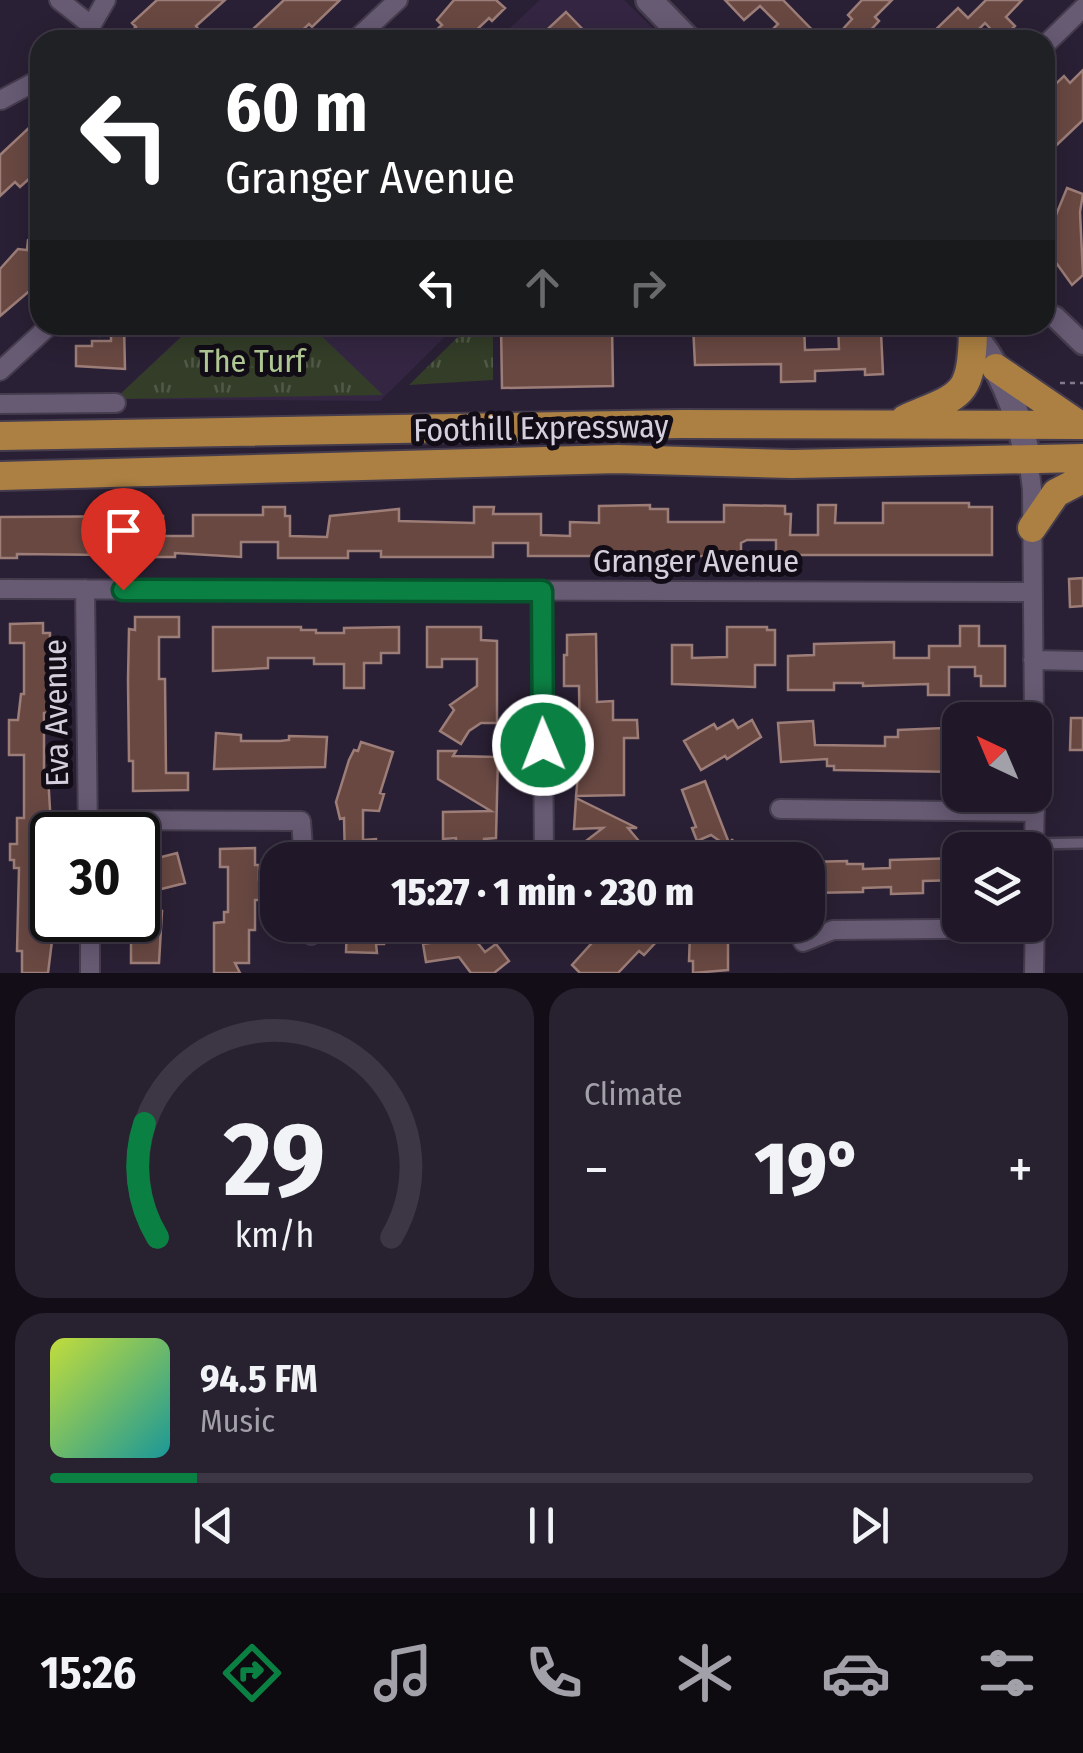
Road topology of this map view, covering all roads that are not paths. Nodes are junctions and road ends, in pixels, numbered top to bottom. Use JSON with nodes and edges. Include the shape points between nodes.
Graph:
{"nodes":[{"id":1,"x":58,"y":0,"type":"edge"},
{"id":2,"x":106,"y":0,"type":"edge"},
{"id":3,"x":398,"y":0,"type":"edge"},
{"id":4,"x":649,"y":0,"type":"edge"},
{"id":5,"x":1083,"y":8,"type":"edge"},
{"id":6,"x":84,"y":30,"type":"edge"},
{"id":7,"x":89,"y":30,"type":"edge"},
{"id":8,"x":366,"y":30,"type":"edge"},
{"id":9,"x":678,"y":30,"type":"edge"},
{"id":10,"x":1055,"y":35,"type":"edge"},
{"id":11,"x":30,"y":84,"type":"edge"},
{"id":12,"x":2,"y":100,"type":"edge"},
{"id":13,"x":1055,"y":319,"type":"edge"},
{"id":14,"x":39,"y":335,"type":"edge"},
{"id":15,"x":975,"y":335,"type":"edge"},
{"id":16,"x":980,"y":335,"type":"edge"},
{"id":17,"x":1083,"y":344,"type":"edge"},
{"id":18,"x":996,"y":368,"type":"junction"},
{"id":19,"x":0,"y":371,"type":"edge"},
{"id":20,"x":116,"y":403,"type":"dead end"},
{"id":21,"x":0,"y":404,"type":"edge"},
{"id":22,"x":1020,"y":423,"type":"junction"},
{"id":23,"x":894,"y":424,"type":"junction"},
{"id":24,"x":1081,"y":425,"type":"edge"},
{"id":25,"x":0,"y":436,"type":"edge"},
{"id":26,"x":1028,"y":458,"type":"junction"},
{"id":27,"x":1083,"y":458,"type":"edge"},
{"id":28,"x":0,"y":476,"type":"edge"},
{"id":29,"x":1083,"y":479,"type":"edge"},
{"id":30,"x":1032,"y":528,"type":"junction"},
{"id":31,"x":0,"y":588,"type":"edge"},
{"id":32,"x":85,"y":589,"type":"junction"},
{"id":33,"x":542,"y":591,"type":"junction"},
{"id":34,"x":1032,"y":592,"type":"junction"},
{"id":35,"x":1034,"y":660,"type":"junction"},
{"id":36,"x":1083,"y":661,"type":"edge"},
{"id":37,"x":1034,"y":702,"type":"edge"},
{"id":38,"x":942,"y":806,"type":"edge"},
{"id":39,"x":780,"y":809,"type":"dead end"},
{"id":40,"x":88,"y":812,"type":"edge"},
{"id":41,"x":160,"y":826,"type":"edge"},
{"id":42,"x":302,"y":842,"type":"edge"},
{"id":43,"x":544,"y":842,"type":"edge"},
{"id":44,"x":1083,"y":843,"type":"edge"},
{"id":45,"x":1052,"y":846,"type":"edge"},
{"id":46,"x":942,"y":925,"type":"edge"},
{"id":47,"x":825,"y":933,"type":"edge"},
{"id":48,"x":90,"y":942,"type":"edge"},
{"id":49,"x":1035,"y":942,"type":"edge"},
{"id":50,"x":90,"y":973,"type":"edge"},
{"id":51,"x":1034,"y":973,"type":"edge"}],
"edges":[{"from":1,"to":6,"type":"street"},
{"from":2,"to":7,"type":"street"},
{"from":3,"to":8,"type":"street"},
{"from":4,"to":9,"type":"main road"},
{"from":5,"to":10,"type":"street"},
{"from":11,"to":12,"type":"street"},
{"from":13,"to":17,"type":"street"},
{"from":14,"to":19,"type":"street"},
{"from":15,"to":23,"type":"highway","via":[[967,383],[940,404]]},
{"from":16,"to":18,"type":"main road"},
{"from":18,"to":22,"type":"main road"},
{"from":18,"to":24,"type":"highway"},
{"from":20,"to":21,"type":"street"},
{"from":22,"to":23,"type":"highway","name":"Foothill Expressway"},
{"from":22,"to":24,"type":"highway","name":"Foothill Expressway"},
{"from":22,"to":26,"type":"main road"},
{"from":23,"to":25,"type":"highway","name":"Foothill Expressway"},
{"from":26,"to":27,"type":"highway","name":"Foothill Expressway"},
{"from":26,"to":28,"type":"highway","name":"Foothill Expressway","via":[[792,464],[617,459]]},
{"from":26,"to":30,"type":"street"},
{"from":29,"to":30,"type":"highway","via":[[1056,493]]},
{"from":30,"to":34,"type":"street"},
{"from":31,"to":32,"type":"street","name":"Granger Avenue"},
{"from":32,"to":33,"type":"street","name":"Granger Avenue"},
{"from":32,"to":40,"type":"street","name":"Eva Avenue"},
{"from":33,"to":34,"type":"street","name":"Granger Avenue"},
{"from":33,"to":43,"type":"street"},
{"from":34,"to":35,"type":"street"},
{"from":35,"to":36,"type":"street"},
{"from":35,"to":37,"type":"street"},
{"from":38,"to":39,"type":"street"},
{"from":41,"to":42,"type":"street","via":[[300,822]]},
{"from":44,"to":45,"type":"lane"},
{"from":46,"to":47,"type":"street"},
{"from":48,"to":50,"type":"street"},
{"from":49,"to":51,"type":"street"}]}
